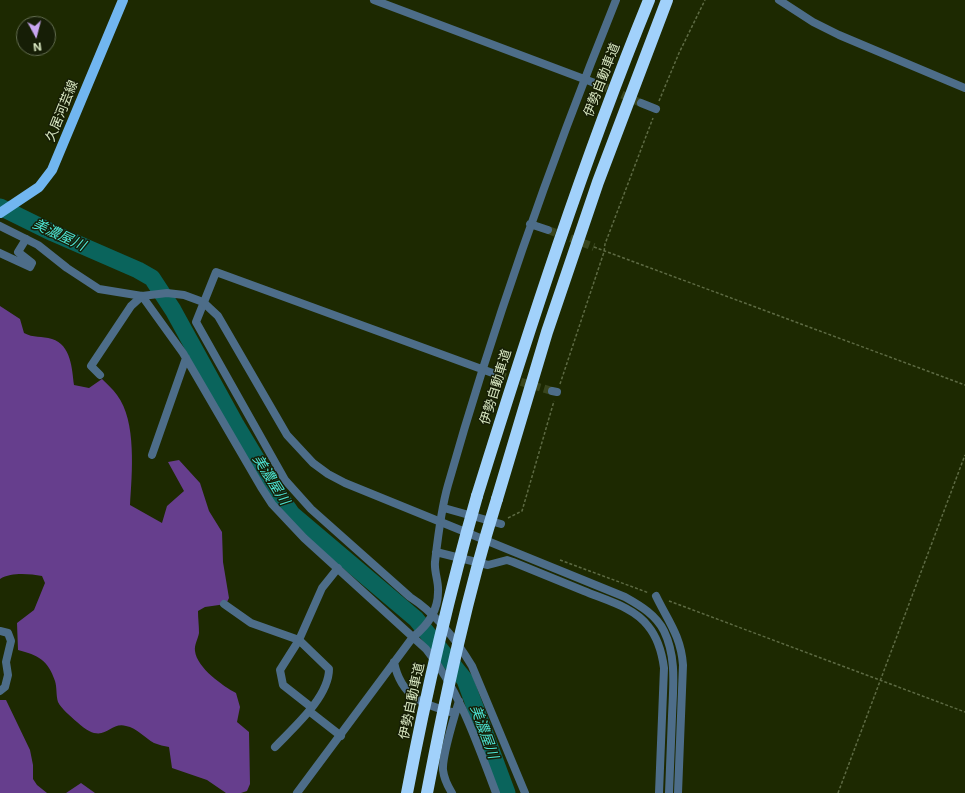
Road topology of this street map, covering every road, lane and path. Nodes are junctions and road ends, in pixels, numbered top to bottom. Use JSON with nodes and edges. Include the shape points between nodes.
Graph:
{"nodes":[{"id":1,"x":123,"y":0,"type":"edge"},
{"id":2,"x":374,"y":0,"type":"edge"},
{"id":3,"x":616,"y":0,"type":"edge"},
{"id":4,"x":649,"y":0,"type":"edge"},
{"id":5,"x":667,"y":0,"type":"edge"},
{"id":6,"x":705,"y":0,"type":"edge"},
{"id":7,"x":779,"y":0,"type":"edge"},
{"id":8,"x":584,"y":78,"type":"junction"},
{"id":9,"x":600,"y":85,"type":"tunnel mouth"},
{"id":10,"x":965,"y":88,"type":"edge"},
{"id":11,"x":642,"y":102,"type":"tunnel mouth"},
{"id":12,"x":656,"y":109,"type":"junction"},
{"id":13,"x":0,"y":213,"type":"edge"},
{"id":14,"x":530,"y":224,"type":"junction"},
{"id":15,"x":0,"y":226,"type":"edge"},
{"id":16,"x":548,"y":230,"type":"tunnel mouth"},
{"id":17,"x":26,"y":239,"type":"junction"},
{"id":18,"x":594,"y":247,"type":"tunnel mouth"},
{"id":19,"x":604,"y":252,"type":"junction"},
{"id":20,"x":0,"y":253,"type":"edge"},
{"id":21,"x":146,"y":296,"type":"junction"},
{"id":22,"x":203,"y":302,"type":"junction"},
{"id":23,"x":186,"y":358,"type":"junction"},
{"id":24,"x":481,"y":370,"type":"junction"},
{"id":25,"x":100,"y":375,"type":"dead end"},
{"id":26,"x":498,"y":375,"type":"tunnel mouth"},
{"id":27,"x":965,"y":385,"type":"edge"},
{"id":28,"x":152,"y":455,"type":"dead end"},
{"id":29,"x":965,"y":455,"type":"edge"},
{"id":30,"x":444,"y":508,"type":"junction"},
{"id":31,"x":441,"y":523,"type":"junction"},
{"id":32,"x":501,"y":524,"type":"joint"},
{"id":33,"x":436,"y":552,"type":"junction"},
{"id":34,"x":555,"y":558,"type":"dead end"},
{"id":35,"x":338,"y":568,"type":"junction"},
{"id":36,"x":656,"y":596,"type":"junction"},
{"id":37,"x":224,"y":604,"type":"dead end"},
{"id":38,"x":432,"y":618,"type":"junction"},
{"id":39,"x":0,"y":631,"type":"edge"},
{"id":40,"x":415,"y":636,"type":"junction"},
{"id":41,"x":299,"y":640,"type":"junction"},
{"id":42,"x":394,"y":662,"type":"junction"},
{"id":43,"x":880,"y":680,"type":"junction"},
{"id":44,"x":0,"y":692,"type":"edge"},
{"id":45,"x":459,"y":701,"type":"junction"},
{"id":46,"x":310,"y":709,"type":"junction"},
{"id":47,"x":965,"y":712,"type":"edge"},
{"id":48,"x":455,"y":713,"type":"junction"},
{"id":49,"x":341,"y":736,"type":"junction"},
{"id":50,"x":275,"y":747,"type":"dead end"},
{"id":51,"x":297,"y":793,"type":"edge"},
{"id":52,"x":408,"y":793,"type":"edge"},
{"id":53,"x":427,"y":793,"type":"edge"},
{"id":54,"x":452,"y":793,"type":"edge"},
{"id":55,"x":496,"y":793,"type":"edge"},
{"id":56,"x":525,"y":793,"type":"edge"},
{"id":57,"x":659,"y":793,"type":"edge"},
{"id":58,"x":669,"y":793,"type":"edge"},
{"id":59,"x":678,"y":793,"type":"edge"},
{"id":60,"x":838,"y":793,"type":"edge"}],
"edges":[{"from":1,"to":13,"type":"main road","name":"久居河芸線","via":[[52,170],[39,187]]},
{"from":2,"to":8,"type":"street"},
{"from":3,"to":8,"type":"street"},
{"from":4,"to":52,"type":"highway","name":"伊勢自動車道","bridge":true,"via":[[578,184],[532,317],[477,496],[424,704]]},
{"from":5,"to":53,"type":"highway","bridge":true,"via":[[596,189],[547,332],[496,499],[458,641]]},
{"from":6,"to":12,"type":"path"},
{"from":7,"to":10,"type":"street","via":[[839,35]]},
{"from":8,"to":9,"type":"street"},
{"from":8,"to":14,"type":"street"},
{"from":11,"to":12,"type":"street"},
{"from":12,"to":19,"type":"path"},
{"from":14,"to":16,"type":"street"},
{"from":14,"to":24,"type":"street"},
{"from":15,"to":17,"type":"street"},
{"from":17,"to":20,"type":"street","via":[[18,252],[32,263],[30,267]]},
{"from":17,"to":21,"type":"street","via":[[99,289]]},
{"from":18,"to":19,"type":"path"},
{"from":19,"to":27,"type":"path"},
{"from":19,"to":32,"type":"path","via":[[554,391],[522,511],[506,518]]},
{"from":21,"to":22,"type":"street","via":[[184,294]]},
{"from":21,"to":23,"type":"street"},
{"from":21,"to":25,"type":"street","via":[[131,306],[91,366]]},
{"from":22,"to":24,"type":"street","via":[[216,272]]},
{"from":22,"to":31,"type":"street","via":[[218,316],[287,435],[298,449],[328,474],[345,483]]},
{"from":22,"to":38,"type":"street","via":[[196,322],[285,480],[311,509],[410,597],[425,607]]},
{"from":23,"to":28,"type":"street"},
{"from":23,"to":35,"type":"street","via":[[272,504],[304,538]]},
{"from":24,"to":26,"type":"street"},
{"from":24,"to":30,"type":"street","via":[[447,488]]},
{"from":29,"to":43,"type":"path"},
{"from":30,"to":31,"type":"street"},
{"from":30,"to":32,"type":"street"},
{"from":31,"to":33,"type":"street"},
{"from":31,"to":58,"type":"street","via":[[625,597],[654,617],[670,645],[673,668]]},
{"from":33,"to":38,"type":"street","via":[[438,592]]},
{"from":33,"to":57,"type":"street","via":[[488,565],[507,560],[513,562],[635,613],[648,625],[662,653],[664,668]]},
{"from":34,"to":36,"type":"path"},
{"from":35,"to":40,"type":"street"},
{"from":35,"to":41,"type":"street","via":[[322,588]]},
{"from":36,"to":43,"type":"path"},
{"from":36,"to":59,"type":"street","via":[[682,648]]},
{"from":37,"to":41,"type":"street","via":[[251,623]]},
{"from":38,"to":40,"type":"street"},
{"from":38,"to":56,"type":"street","via":[[465,654],[472,666]]},
{"from":39,"to":44,"type":"street","via":[[8,633],[11,641],[6,662],[8,681]]},
{"from":40,"to":42,"type":"street"},
{"from":40,"to":45,"type":"street","via":[[442,670]]},
{"from":41,"to":46,"type":"street","via":[[280,670],[283,685]]},
{"from":41,"to":46,"type":"street","via":[[329,668],[329,680]]},
{"from":42,"to":48,"type":"street","via":[[397,676],[410,695],[428,705]]},
{"from":42,"to":49,"type":"street"},
{"from":43,"to":47,"type":"path"},
{"from":43,"to":60,"type":"path"},
{"from":45,"to":48,"type":"street"},
{"from":45,"to":55,"type":"street"},
{"from":46,"to":49,"type":"street"},
{"from":46,"to":50,"type":"street"},
{"from":48,"to":54,"type":"street","via":[[443,768],[445,780]]},
{"from":49,"to":51,"type":"street"}]}
